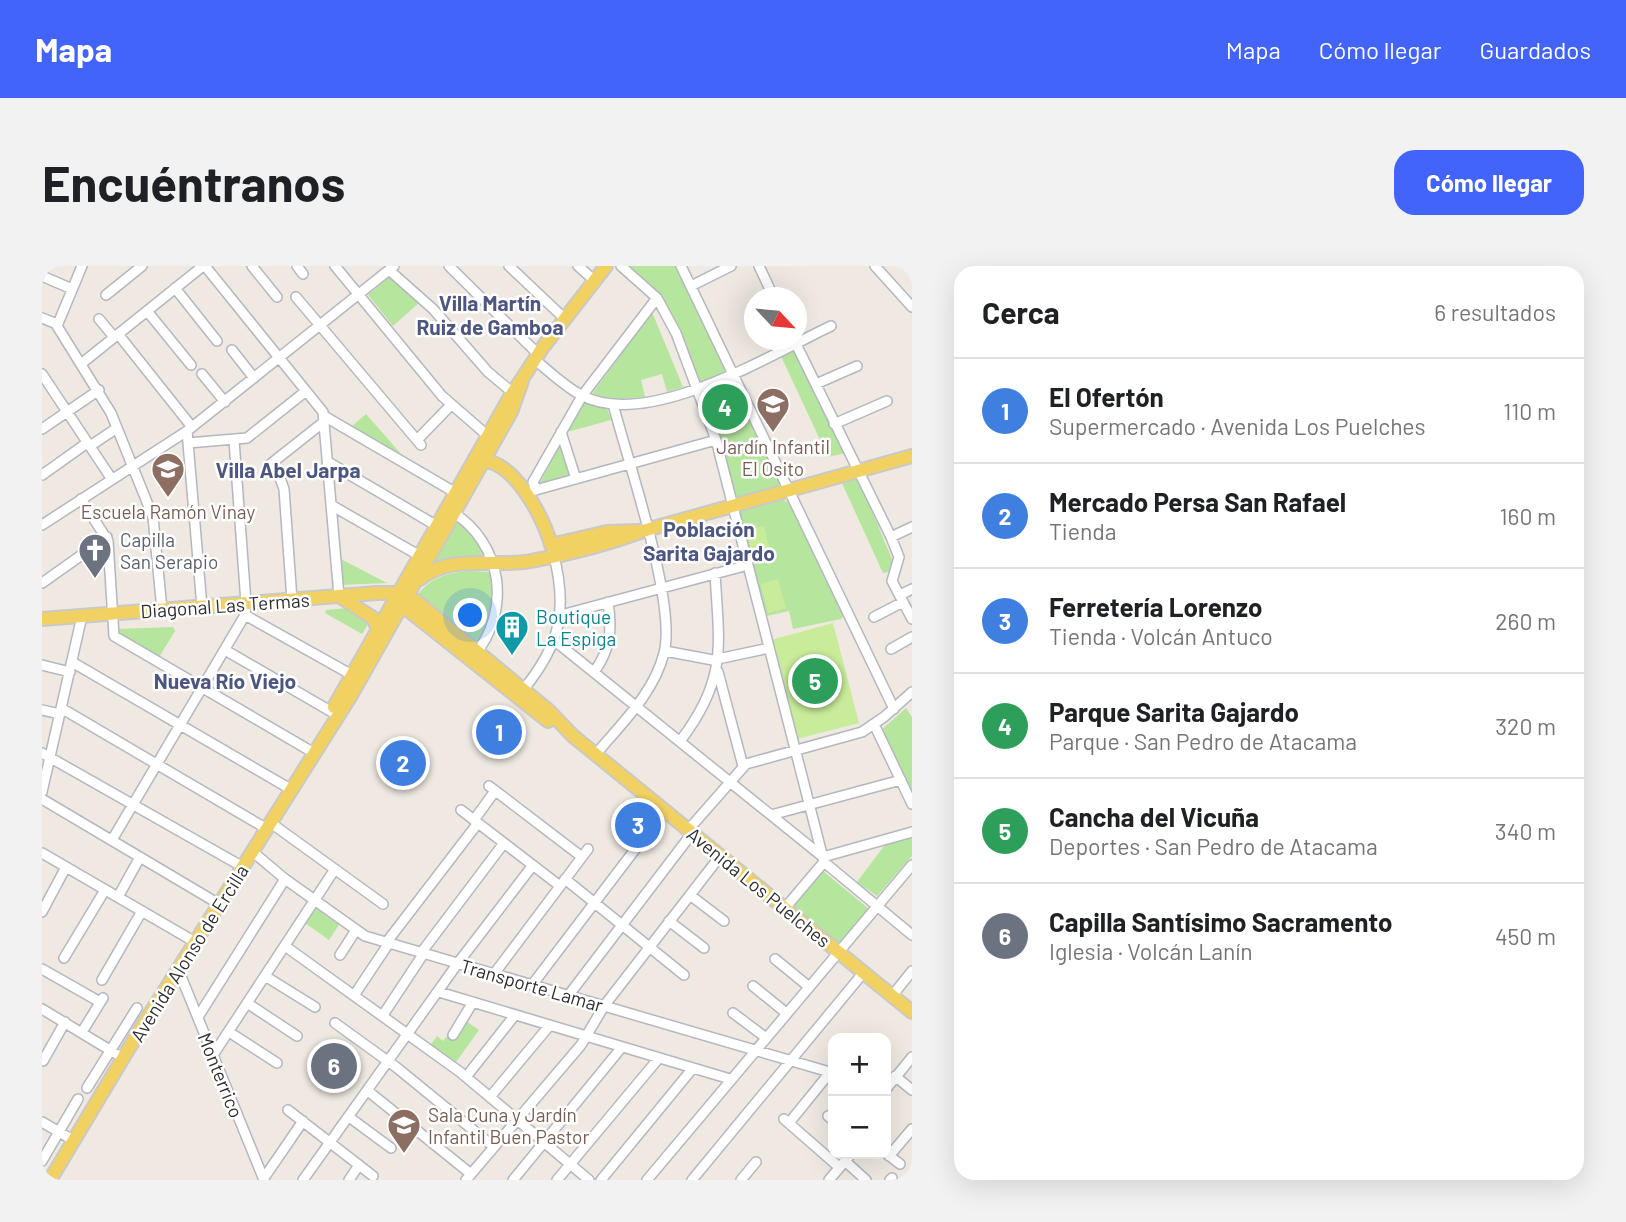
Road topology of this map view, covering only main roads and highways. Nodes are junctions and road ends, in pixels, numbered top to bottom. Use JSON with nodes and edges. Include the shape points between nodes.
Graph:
{"nodes":[{"id":1,"x":606,"y":266,"type":"edge"},
{"id":2,"x":522,"y":381,"type":"junction"},
{"id":3,"x":911,"y":459,"type":"edge"},
{"id":4,"x":478,"y":462,"type":"junction"},
{"id":5,"x":451,"y":511,"type":"junction"},
{"id":6,"x":553,"y":551,"type":"junction"},
{"id":7,"x":415,"y":584,"type":"junction"},
{"id":8,"x":339,"y":596,"type":"junction"},
{"id":9,"x":401,"y":598,"type":"junction"},
{"id":10,"x":42,"y":619,"type":"edge"},
{"id":11,"x":378,"y":629,"type":"junction"},
{"id":12,"x":475,"y":655,"type":"junction"},
{"id":13,"x":328,"y":727,"type":"junction"},
{"id":14,"x":573,"y":736,"type":"junction"},
{"id":15,"x":912,"y":1012,"type":"edge"},
{"id":16,"x":50,"y":1180,"type":"edge"}],
"edges":[{"from":1,"to":2,"type":"main road","name":"Avenida Alonso de Ercilla"},
{"from":2,"to":4,"type":"main road","name":"Avenida Alonso de Ercilla","via":[[488,436]]},
{"from":2,"to":4,"type":"main road","name":"Avenida Alonso de Ercilla","via":[[511,412]]},
{"from":3,"to":6,"type":"main road","via":[[644,530],[607,532]]},
{"from":4,"to":5,"type":"main road","name":"Avenida Alonso de Ercilla"},
{"from":4,"to":5,"type":"main road","name":"Avenida Alonso de Ercilla","via":[[456,493]]},
{"from":4,"to":6,"type":"main road","via":[[531,491]]},
{"from":5,"to":7,"type":"main road","name":"Avenida Alonso de Ercilla"},
{"from":5,"to":9,"type":"main road","name":"Avenida Alonso de Ercilla","via":[[437,526]]},
{"from":6,"to":7,"type":"main road","via":[[520,563],[444,566]]},
{"from":7,"to":9,"type":"main road","name":"Avenida Alonso de Ercilla"},
{"from":8,"to":9,"type":"main road","name":"Diagonal Las Termas","via":[[375,593]]},
{"from":8,"to":10,"type":"main road","name":"Diagonal Las Termas","via":[[246,609],[202,607]]},
{"from":8,"to":11,"type":"main road","via":[[373,618]]},
{"from":9,"to":11,"type":"main road","name":"Avenida Alonso de Ercilla"},
{"from":9,"to":12,"type":"main road","name":"Avenida Los Puelches"},
{"from":9,"to":13,"type":"main road","name":"Avenida Alonso de Ercilla","via":[[350,697]]},
{"from":11,"to":13,"type":"main road","name":"Avenida Alonso de Ercilla"},
{"from":12,"to":14,"type":"main road","name":"Avenida Los Puelches","via":[[523,690]]},
{"from":12,"to":14,"type":"main road","name":"Avenida Los Puelches","via":[[559,730]]},
{"from":13,"to":16,"type":"main road","name":"Avenida Alonso de Ercilla"},
{"from":14,"to":15,"type":"main road","name":"Avenida Los Puelches"}]}
